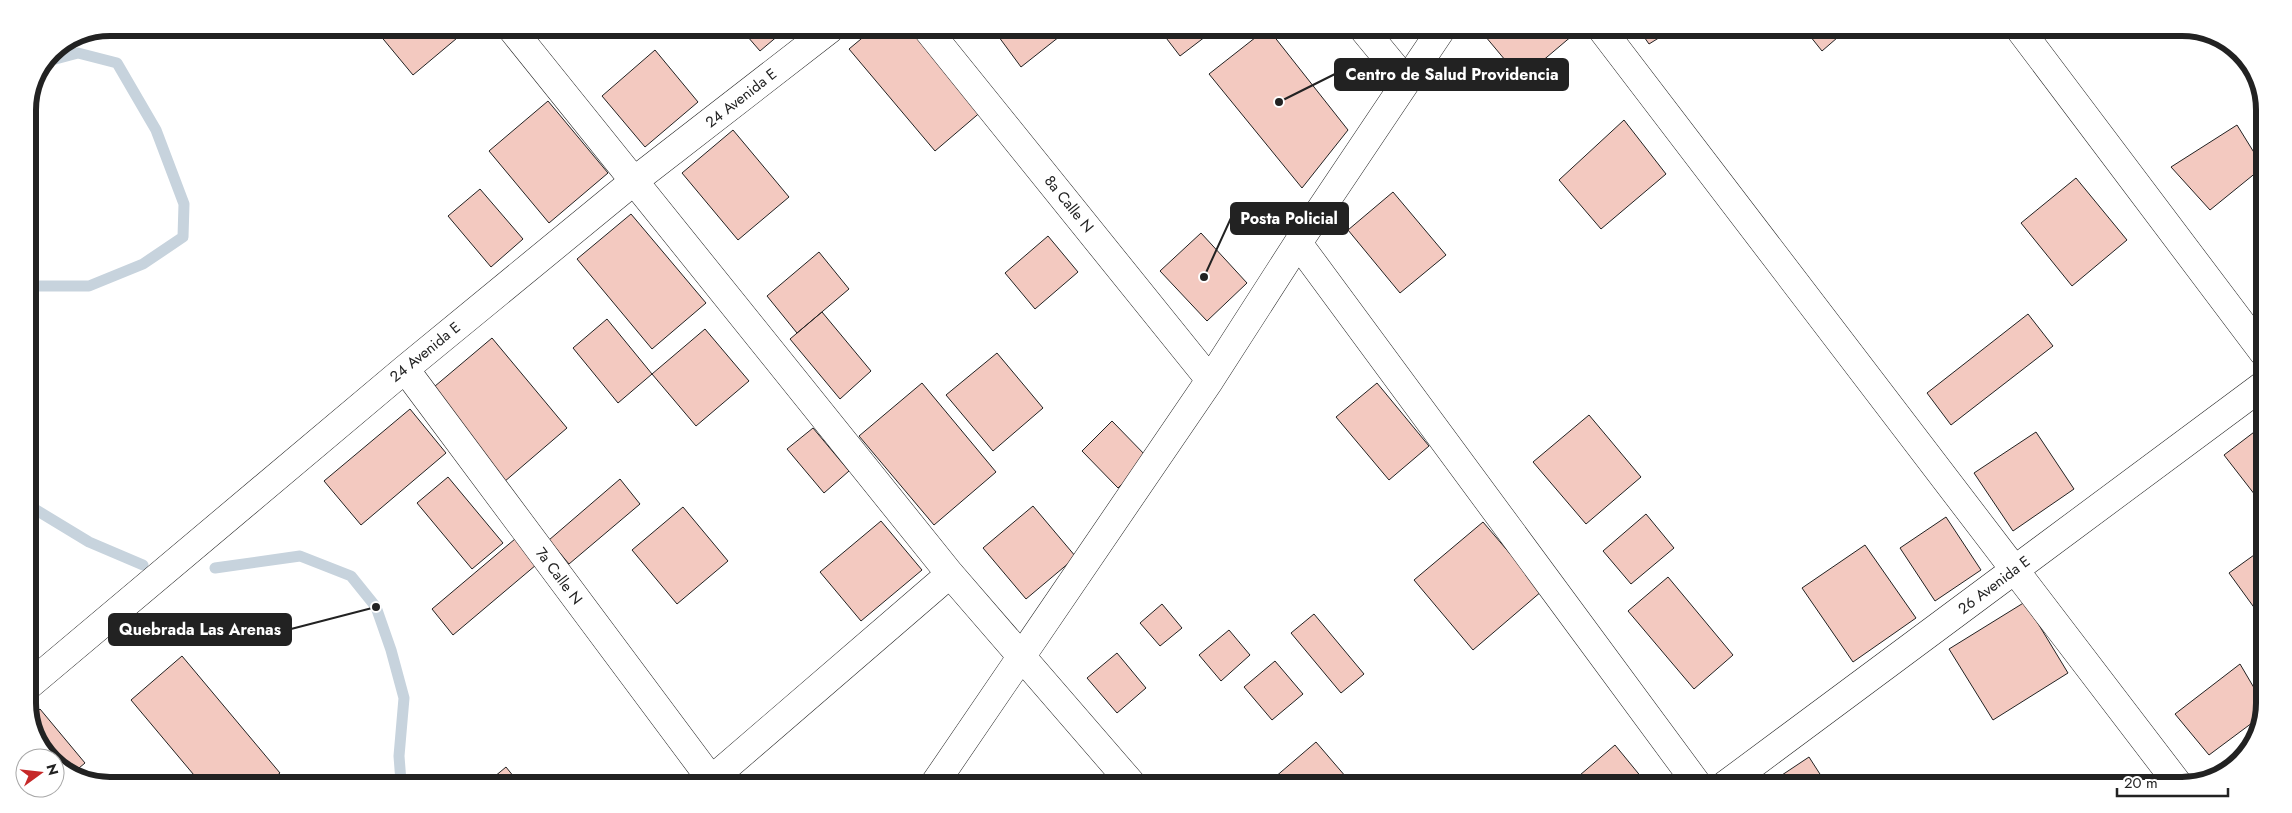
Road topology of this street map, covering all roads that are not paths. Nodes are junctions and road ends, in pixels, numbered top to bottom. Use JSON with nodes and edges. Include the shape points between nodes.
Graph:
{"nodes":[{"id":1,"x":517,"y":36,"type":"edge"},
{"id":2,"x":821,"y":36,"type":"edge"},
{"id":3,"x":933,"y":36,"type":"edge"},
{"id":4,"x":1369,"y":36,"type":"edge"},
{"id":5,"x":1437,"y":36,"type":"edge"},
{"id":6,"x":1606,"y":36,"type":"edge"},
{"id":7,"x":2025,"y":36,"type":"edge"},
{"id":8,"x":1406,"y":81,"type":"junction"},
{"id":9,"x":634,"y":181,"type":"junction"},
{"id":10,"x":1298,"y":243,"type":"junction"},
{"id":11,"x":2256,"y":343,"type":"edge"},
{"id":12,"x":405,"y":369,"type":"junction"},
{"id":13,"x":1210,"y":380,"type":"junction"},
{"id":14,"x":2256,"y":390,"type":"edge"},
{"id":15,"x":2014,"y":570,"type":"junction"},
{"id":16,"x":950,"y":574,"type":"junction"},
{"id":17,"x":1021,"y":657,"type":"junction"},
{"id":18,"x":36,"y":679,"type":"edge"},
{"id":19,"x":709,"y":777,"type":"edge"},
{"id":20,"x":717,"y":777,"type":"edge"},
{"id":21,"x":939,"y":777,"type":"edge"},
{"id":22,"x":1126,"y":777,"type":"edge"},
{"id":23,"x":1693,"y":777,"type":"edge"},
{"id":24,"x":1734,"y":777,"type":"edge"},
{"id":25,"x":2172,"y":777,"type":"edge"}],
"edges":[{"from":1,"to":9,"type":"street"},
{"from":2,"to":9,"type":"street","name":"24 Avenida E"},
{"from":3,"to":13,"type":"street","name":"8a Calle N"},
{"from":4,"to":8,"type":"street"},
{"from":5,"to":8,"type":"street"},
{"from":6,"to":15,"type":"street"},
{"from":7,"to":11,"type":"street"},
{"from":8,"to":10,"type":"street"},
{"from":9,"to":12,"type":"street","name":"24 Avenida E"},
{"from":9,"to":16,"type":"street"},
{"from":10,"to":13,"type":"street"},
{"from":10,"to":23,"type":"street"},
{"from":12,"to":18,"type":"street","name":"24 Avenida E"},
{"from":12,"to":19,"type":"street","name":"7a Calle N"},
{"from":13,"to":17,"type":"street"},
{"from":14,"to":15,"type":"street","name":"26 Avenida E"},
{"from":15,"to":24,"type":"street","name":"26 Avenida E"},
{"from":15,"to":25,"type":"street"},
{"from":16,"to":17,"type":"street"},
{"from":16,"to":20,"type":"street"},
{"from":17,"to":21,"type":"street"},
{"from":17,"to":22,"type":"street"}]}
